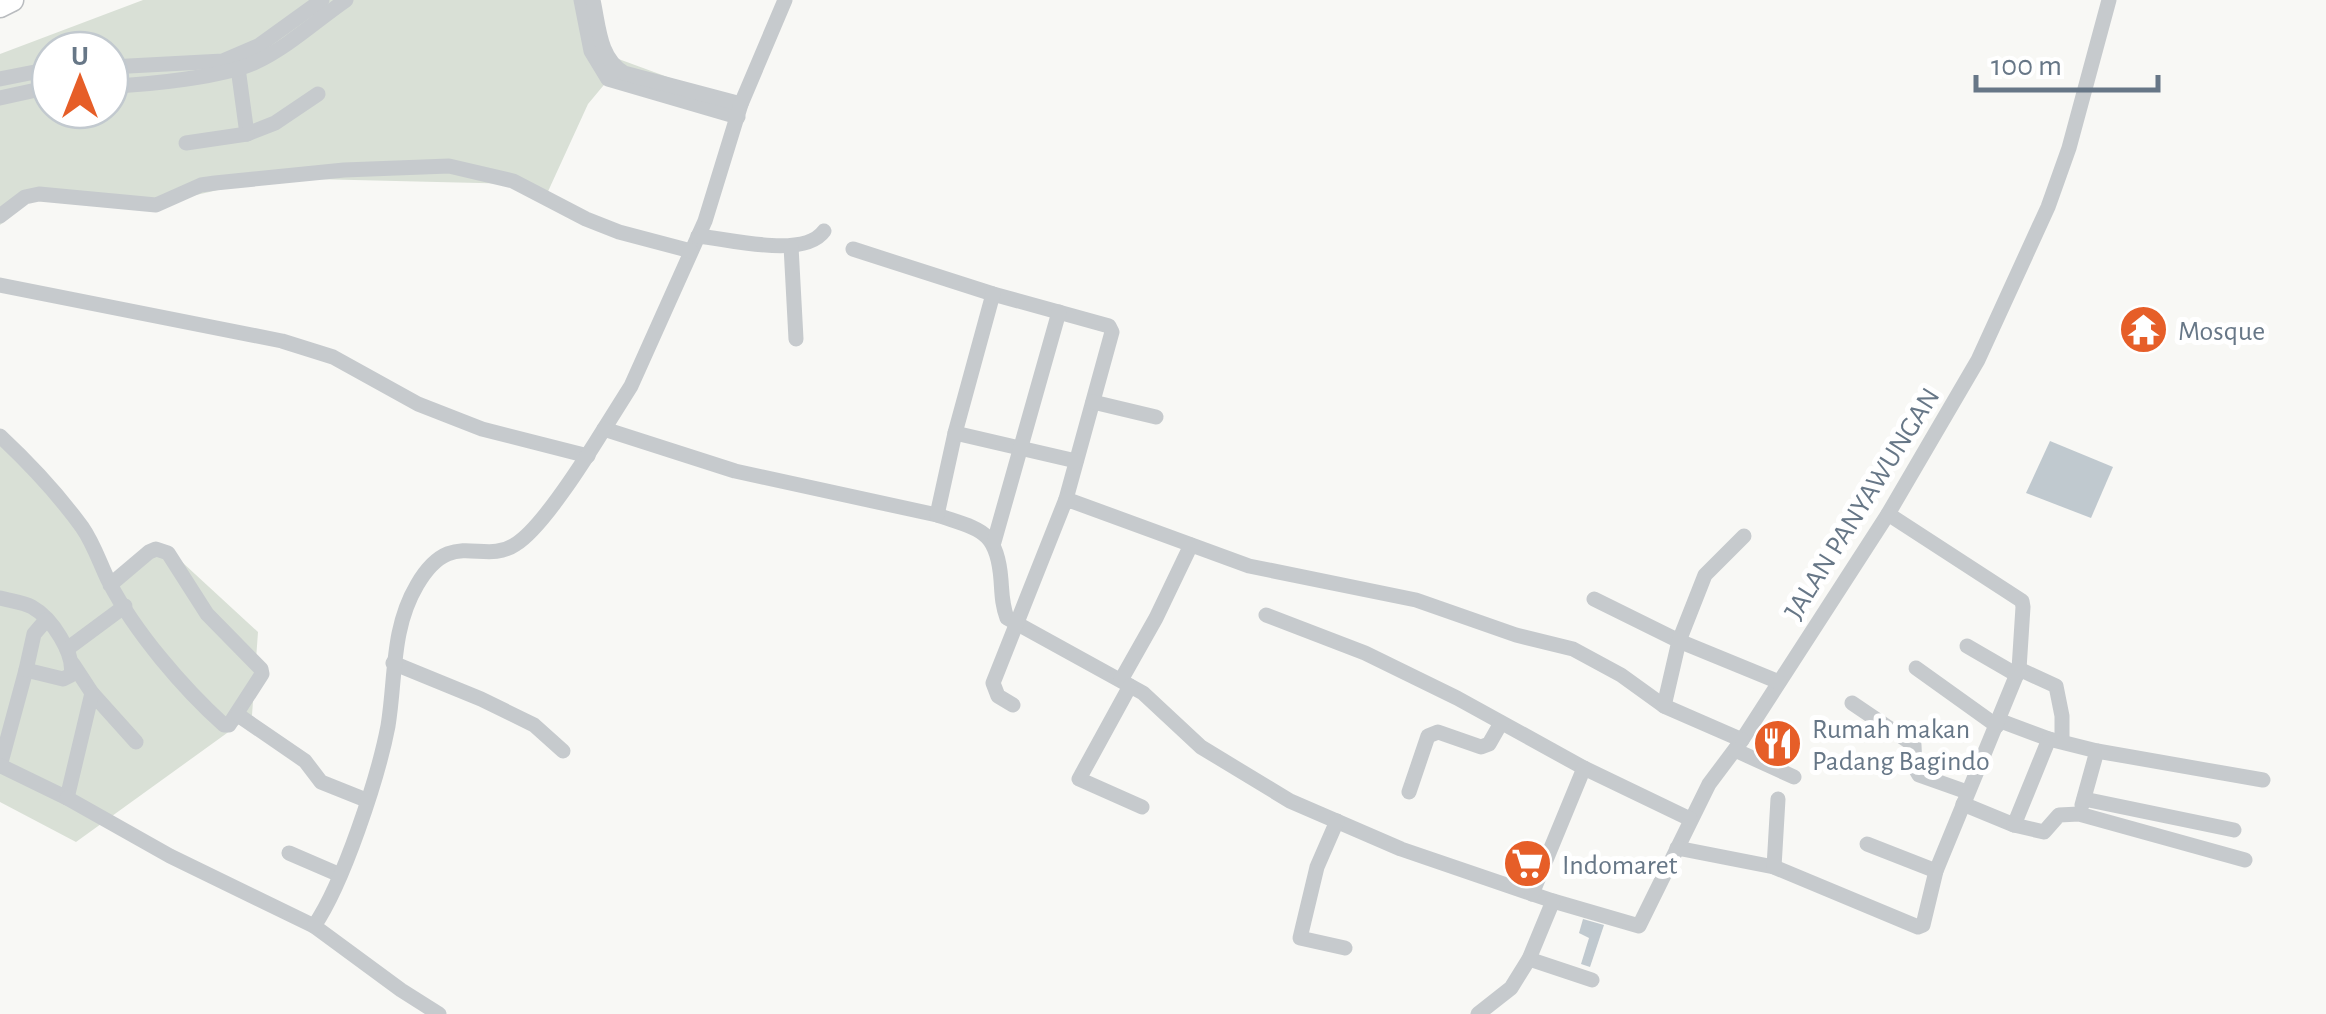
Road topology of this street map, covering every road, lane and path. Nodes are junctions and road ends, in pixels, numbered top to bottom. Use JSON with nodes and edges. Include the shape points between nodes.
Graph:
{"nodes":[{"id":1,"x":12,"y":0,"type":"edge"},
{"id":2,"x":322,"y":0,"type":"edge"},
{"id":3,"x":346,"y":0,"type":"edge"},
{"id":4,"x":581,"y":0,"type":"edge"},
{"id":5,"x":593,"y":0,"type":"edge"},
{"id":6,"x":785,"y":0,"type":"edge"},
{"id":7,"x":2109,"y":0,"type":"edge"},
{"id":8,"x":0,"y":6,"type":"edge"},
{"id":9,"x":130,"y":67,"type":"edge"},
{"id":10,"x":238,"y":68,"type":"junction"},
{"id":11,"x":30,"y":73,"type":"edge"},
{"id":12,"x":0,"y":79,"type":"edge"},
{"id":13,"x":622,"y":79,"type":"junction"},
{"id":14,"x":130,"y":86,"type":"edge"},
{"id":15,"x":30,"y":91,"type":"edge"},
{"id":16,"x":318,"y":94,"type":"dead end"},
{"id":17,"x":0,"y":98,"type":"edge"},
{"id":18,"x":740,"y":110,"type":"junction"},
{"id":19,"x":247,"y":134,"type":"junction"},
{"id":20,"x":186,"y":143,"type":"dead end"},
{"id":21,"x":0,"y":216,"type":"edge"},
{"id":22,"x":824,"y":230,"type":"dead end"},
{"id":23,"x":694,"y":243,"type":"junction"},
{"id":24,"x":791,"y":246,"type":"junction"},
{"id":25,"x":854,"y":249,"type":"dead end"},
{"id":26,"x":0,"y":284,"type":"edge"},
{"id":27,"x":993,"y":294,"type":"junction"},
{"id":28,"x":1059,"y":312,"type":"junction"},
{"id":29,"x":796,"y":339,"type":"dead end"},
{"id":30,"x":1094,"y":402,"type":"junction"},
{"id":31,"x":1156,"y":417,"type":"dead end"},
{"id":32,"x":604,"y":429,"type":"junction"},
{"id":33,"x":955,"y":433,"type":"junction"},
{"id":34,"x":0,"y":436,"type":"edge"},
{"id":35,"x":1020,"y":447,"type":"junction"},
{"id":36,"x":588,"y":456,"type":"junction"},
{"id":37,"x":1076,"y":461,"type":"junction"},
{"id":38,"x":1066,"y":499,"type":"junction"},
{"id":39,"x":1888,"y":514,"type":"junction"},
{"id":40,"x":936,"y":515,"type":"junction"},
{"id":41,"x":1744,"y":536,"type":"dead end"},
{"id":42,"x":994,"y":542,"type":"junction"},
{"id":43,"x":1191,"y":545,"type":"junction"},
{"id":44,"x":110,"y":584,"type":"junction"},
{"id":45,"x":0,"y":598,"type":"edge"},
{"id":46,"x":1594,"y":599,"type":"dead end"},
{"id":47,"x":125,"y":606,"type":"junction"},
{"id":48,"x":1266,"y":616,"type":"dead end"},
{"id":49,"x":46,"y":620,"type":"junction"},
{"id":50,"x":1019,"y":625,"type":"junction"},
{"id":51,"x":1679,"y":640,"type":"junction"},
{"id":52,"x":1967,"y":646,"type":"dead end"},
{"id":53,"x":70,"y":657,"type":"junction"},
{"id":54,"x":393,"y":664,"type":"junction"},
{"id":55,"x":1916,"y":668,"type":"dead end"},
{"id":56,"x":26,"y":670,"type":"junction"},
{"id":57,"x":2018,"y":672,"type":"junction"},
{"id":58,"x":1780,"y":682,"type":"junction"},
{"id":59,"x":1126,"y":683,"type":"junction"},
{"id":60,"x":92,"y":693,"type":"junction"},
{"id":61,"x":1852,"y":703,"type":"dead end"},
{"id":62,"x":1014,"y":704,"type":"dead end"},
{"id":63,"x":1664,"y":706,"type":"junction"},
{"id":64,"x":238,"y":714,"type":"junction"},
{"id":65,"x":1501,"y":723,"type":"junction"},
{"id":66,"x":1997,"y":723,"type":"junction"},
{"id":67,"x":2056,"y":740,"type":"junction"},
{"id":68,"x":136,"y":742,"type":"dead end"},
{"id":69,"x":1738,"y":745,"type":"junction"},
{"id":70,"x":2097,"y":751,"type":"junction"},
{"id":71,"x":563,"y":752,"type":"dead end"},
{"id":72,"x":0,"y":766,"type":"edge"},
{"id":73,"x":1584,"y":768,"type":"junction"},
{"id":74,"x":1794,"y":777,"type":"dead end"},
{"id":75,"x":2263,"y":780,"type":"dead end"},
{"id":76,"x":1409,"y":792,"type":"dead end"},
{"id":77,"x":67,"y":798,"type":"junction"},
{"id":78,"x":1965,"y":798,"type":"junction"},
{"id":79,"x":366,"y":800,"type":"junction"},
{"id":80,"x":1778,"y":800,"type":"dead end"},
{"id":81,"x":2082,"y":806,"type":"junction"},
{"id":82,"x":1142,"y":807,"type":"dead end"},
{"id":83,"x":1690,"y":819,"type":"junction"},
{"id":84,"x":1336,"y":820,"type":"junction"},
{"id":85,"x":2014,"y":825,"type":"junction"},
{"id":86,"x":2234,"y":830,"type":"dead end"},
{"id":87,"x":1867,"y":844,"type":"dead end"},
{"id":88,"x":1677,"y":848,"type":"junction"},
{"id":89,"x":289,"y":853,"type":"dead end"},
{"id":90,"x":2244,"y":860,"type":"dead end"},
{"id":91,"x":1774,"y":867,"type":"junction"},
{"id":92,"x":1936,"y":871,"type":"junction"},
{"id":93,"x":340,"y":875,"type":"junction"},
{"id":94,"x":1532,"y":894,"type":"junction"},
{"id":95,"x":1553,"y":902,"type":"junction"},
{"id":96,"x":314,"y":926,"type":"junction"},
{"id":97,"x":1345,"y":948,"type":"dead end"},
{"id":98,"x":1530,"y":960,"type":"junction"},
{"id":99,"x":1592,"y":980,"type":"dead end"},
{"id":100,"x":439,"y":1014,"type":"edge"},
{"id":101,"x":1478,"y":1014,"type":"edge"}],
"edges":[{"from":1,"to":8,"type":"highway"},
{"from":2,"to":9,"type":"street","via":[[236,57]]},
{"from":3,"to":10,"type":"street","via":[[258,62]]},
{"from":4,"to":13,"type":"street","via":[[602,73]]},
{"from":5,"to":13,"type":"street","via":[[605,54]]},
{"from":6,"to":18,"type":"street"},
{"from":7,"to":39,"type":"street","name":"JALAN PANYAWUNGAN","via":[[2048,207],[1978,360]]},
{"from":10,"to":14,"type":"street"},
{"from":10,"to":19,"type":"street"},
{"from":11,"to":12,"type":"street"},
{"from":13,"to":18,"type":"street"},
{"from":15,"to":17,"type":"street"},
{"from":16,"to":19,"type":"street"},
{"from":18,"to":23,"type":"street"},
{"from":19,"to":20,"type":"street"},
{"from":21,"to":23,"type":"street","via":[[39,194],[156,205],[201,184],[449,166],[513,181],[619,232]]},
{"from":22,"to":24,"type":"street","via":[[810,244]]},
{"from":23,"to":24,"type":"street"},
{"from":23,"to":32,"type":"street"},
{"from":24,"to":29,"type":"street"},
{"from":25,"to":27,"type":"street"},
{"from":26,"to":36,"type":"street","via":[[282,341],[333,356],[418,404],[482,429]]},
{"from":27,"to":28,"type":"street"},
{"from":27,"to":33,"type":"street"},
{"from":28,"to":30,"type":"street","via":[[1111,329]]},
{"from":28,"to":35,"type":"street"},
{"from":30,"to":31,"type":"street"},
{"from":30,"to":37,"type":"street"},
{"from":32,"to":36,"type":"street"},
{"from":32,"to":40,"type":"street","via":[[734,471]]},
{"from":33,"to":35,"type":"street"},
{"from":33,"to":40,"type":"street"},
{"from":34,"to":44,"type":"street","via":[[83,528]]},
{"from":35,"to":37,"type":"street"},
{"from":35,"to":42,"type":"street"},
{"from":36,"to":54,"type":"street","via":[[520,542],[508,549],[450,552],[434,562],[400,621]]},
{"from":37,"to":38,"type":"street"},
{"from":38,"to":43,"type":"street"},
{"from":38,"to":50,"type":"street"},
{"from":39,"to":57,"type":"street","via":[[2022,602]]},
{"from":39,"to":58,"type":"street","name":"JALAN PANYAWUNGAN"},
{"from":40,"to":42,"type":"street"},
{"from":41,"to":51,"type":"street","via":[[1705,575]]},
{"from":42,"to":50,"type":"street","via":[[1002,606]]},
{"from":43,"to":59,"type":"street"},
{"from":43,"to":63,"type":"street","via":[[1249,566],[1416,600],[1574,649]]},
{"from":44,"to":47,"type":"street"},
{"from":44,"to":64,"type":"street","via":[[149,552],[168,553],[207,614],[261,669]]},
{"from":45,"to":49,"type":"street","via":[[32,607]]},
{"from":46,"to":51,"type":"street"},
{"from":47,"to":53,"type":"street"},
{"from":47,"to":64,"type":"street","via":[[207,709],[227,726]]},
{"from":48,"to":65,"type":"street","via":[[1365,653]]},
{"from":49,"to":53,"type":"street"},
{"from":49,"to":56,"type":"street","via":[[34,634]]},
{"from":50,"to":59,"type":"street"},
{"from":50,"to":62,"type":"street","via":[[993,683],[998,696]]},
{"from":51,"to":58,"type":"street"},
{"from":51,"to":63,"type":"street"},
{"from":52,"to":57,"type":"street"},
{"from":53,"to":56,"type":"street","via":[[71,675],[62,680]]},
{"from":53,"to":60,"type":"street"},
{"from":54,"to":71,"type":"street","via":[[534,725]]},
{"from":54,"to":79,"type":"street","via":[[388,726]]},
{"from":55,"to":66,"type":"street"},
{"from":56,"to":72,"type":"street"},
{"from":57,"to":66,"type":"street"},
{"from":57,"to":67,"type":"street","via":[[2056,686],[2062,716]]},
{"from":58,"to":69,"type":"street","name":"JALAN PANYAWUNGAN"},
{"from":59,"to":82,"type":"street","via":[[1079,779]]},
{"from":59,"to":84,"type":"street","via":[[1201,747],[1290,802]]},
{"from":60,"to":68,"type":"street"},
{"from":60,"to":77,"type":"street"},
{"from":61,"to":78,"type":"street","via":[[1915,746],[1919,774]]},
{"from":63,"to":69,"type":"street"},
{"from":64,"to":79,"type":"street","via":[[305,761],[322,782]]},
{"from":65,"to":73,"type":"street"},
{"from":65,"to":76,"type":"street","via":[[1482,747],[1438,732],[1428,736]]},
{"from":66,"to":67,"type":"street"},
{"from":66,"to":78,"type":"street"},
{"from":67,"to":70,"type":"street"},
{"from":67,"to":85,"type":"street"},
{"from":69,"to":74,"type":"street"},
{"from":69,"to":83,"type":"street","name":"JALAN PANYAWUNGAN"},
{"from":70,"to":75,"type":"street"},
{"from":70,"to":81,"type":"street"},
{"from":72,"to":77,"type":"street"},
{"from":73,"to":83,"type":"street"},
{"from":73,"to":94,"type":"street"},
{"from":77,"to":96,"type":"street"},
{"from":78,"to":85,"type":"street"},
{"from":78,"to":92,"type":"street"},
{"from":79,"to":93,"type":"street"},
{"from":80,"to":91,"type":"street"},
{"from":81,"to":85,"type":"street","via":[[2058,815],[2044,832]]},
{"from":81,"to":86,"type":"street"},
{"from":81,"to":90,"type":"street"},
{"from":83,"to":88,"type":"street","name":"JALAN PANYAWUNGAN"},
{"from":84,"to":94,"type":"street"},
{"from":84,"to":97,"type":"street","via":[[1300,938]]},
{"from":87,"to":92,"type":"street"},
{"from":88,"to":91,"type":"street"},
{"from":88,"to":95,"type":"street","name":"JALAN PANYAWUNGAN","via":[[1639,926]]},
{"from":89,"to":93,"type":"street"},
{"from":91,"to":92,"type":"street","via":[[1918,927]]},
{"from":93,"to":96,"type":"street"},
{"from":94,"to":95,"type":"street"},
{"from":95,"to":98,"type":"street"},
{"from":96,"to":100,"type":"street"},
{"from":98,"to":99,"type":"street"},
{"from":98,"to":101,"type":"street","via":[[1510,988]]}]}
